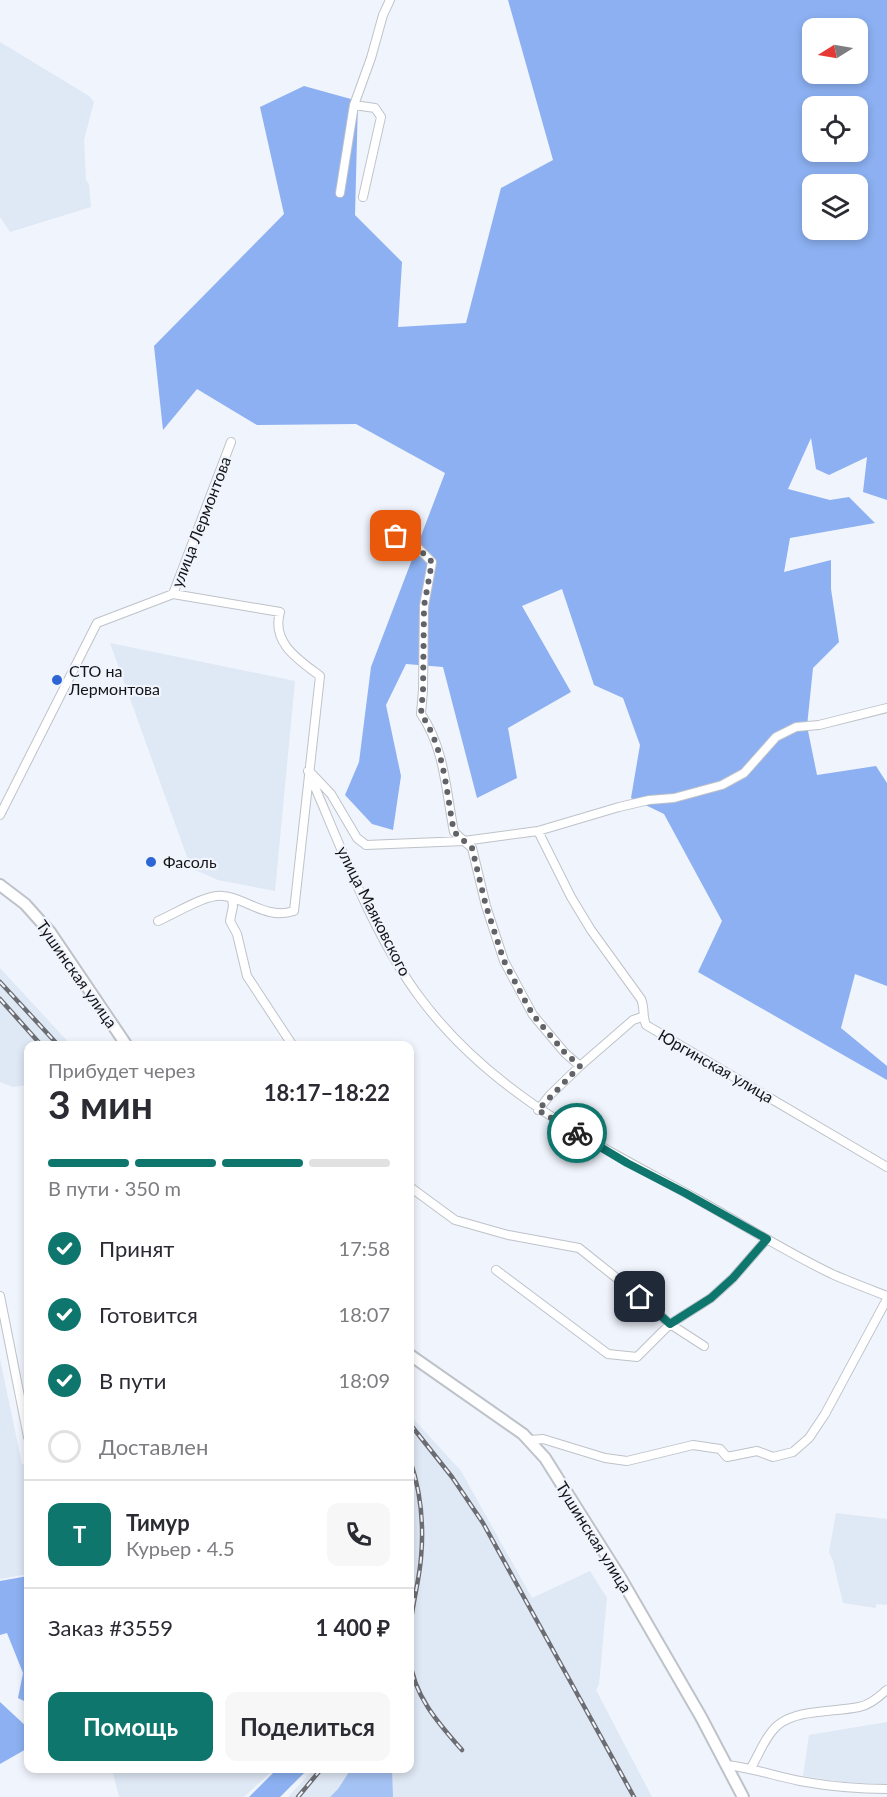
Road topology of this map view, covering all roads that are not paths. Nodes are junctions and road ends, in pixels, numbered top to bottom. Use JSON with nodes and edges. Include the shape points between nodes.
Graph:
{"nodes":[{"id":1,"x":390,"y":0,"type":"edge"},
{"id":2,"x":354,"y":105,"type":"junction"},
{"id":3,"x":340,"y":193,"type":"dead end"},
{"id":4,"x":363,"y":197,"type":"dead end"},
{"id":5,"x":231,"y":442,"type":"dead end"},
{"id":6,"x":376,"y":526,"type":"dead end"},
{"id":7,"x":173,"y":594,"type":"junction"},
{"id":8,"x":887,"y":708,"type":"edge"},
{"id":9,"x":308,"y":771,"type":"junction"},
{"id":10,"x":0,"y":815,"type":"edge"},
{"id":11,"x":538,"y":831,"type":"junction"},
{"id":12,"x":464,"y":841,"type":"junction"},
{"id":13,"x":0,"y":885,"type":"edge"},
{"id":14,"x":232,"y":898,"type":"junction"},
{"id":15,"x":158,"y":921,"type":"dead end"},
{"id":16,"x":642,"y":1017,"type":"junction"},
{"id":17,"x":124,"y":1041,"type":"edge"},
{"id":18,"x":290,"y":1041,"type":"edge"},
{"id":19,"x":580,"y":1066,"type":"junction"},
{"id":20,"x":538,"y":1110,"type":"junction"},
{"id":21,"x":887,"y":1167,"type":"edge"},
{"id":22,"x":414,"y":1190,"type":"edge"},
{"id":23,"x":767,"y":1239,"type":"junction"},
{"id":24,"x":496,"y":1270,"type":"dead end"},
{"id":25,"x":0,"y":1296,"type":"edge"},
{"id":26,"x":887,"y":1297,"type":"edge"},
{"id":27,"x":670,"y":1324,"type":"junction"},
{"id":28,"x":4,"y":1341,"type":"edge"},
{"id":29,"x":704,"y":1346,"type":"dead end"},
{"id":30,"x":414,"y":1358,"type":"edge"},
{"id":31,"x":24,"y":1421,"type":"edge"},
{"id":32,"x":530,"y":1440,"type":"junction"},
{"id":33,"x":887,"y":1690,"type":"edge"},
{"id":34,"x":727,"y":1765,"type":"junction"},
{"id":35,"x":751,"y":1768,"type":"junction"},
{"id":36,"x":887,"y":1789,"type":"edge"},
{"id":37,"x":743,"y":1797,"type":"edge"}],
"edges":[{"from":1,"to":2,"type":"street"},
{"from":2,"to":3,"type":"street"},
{"from":2,"to":4,"type":"street","via":[[375,108],[381,117]]},
{"from":5,"to":7,"type":"street","name":"улица Лермонтова"},
{"from":6,"to":12,"type":"street","via":[[417,547],[432,562],[424,606],[421,714],[432,729],[442,759],[454,832]]},
{"from":7,"to":9,"type":"street","via":[[280,612],[277,623],[284,644],[292,656],[320,676]]},
{"from":7,"to":10,"type":"street","name":"улица Лермонтова","via":[[97,623]]},
{"from":8,"to":11,"type":"street","via":[[796,727],[776,737],[744,773],[723,785],[674,798],[649,800]]},
{"from":9,"to":12,"type":"street","via":[[331,794],[357,838],[366,844]]},
{"from":9,"to":14,"type":"street","via":[[294,911],[276,913]]},
{"from":9,"to":20,"type":"street","name":"улица Маяковского","via":[[366,901],[420,998],[458,1045]]},
{"from":11,"to":12,"type":"street"},
{"from":11,"to":16,"type":"street","name":"Юргинская улица","via":[[591,930],[641,999]]},
{"from":12,"to":19,"type":"street","via":[[472,848],[504,961],[533,1015]]},
{"from":13,"to":17,"type":"main road","name":"Тушинская улица","via":[[25,904],[50,932]]},
{"from":14,"to":15,"type":"street","via":[[211,897]]},
{"from":14,"to":18,"type":"street","via":[[230,921],[247,976]]},
{"from":16,"to":19,"type":"street","via":[[633,1020]]},
{"from":16,"to":21,"type":"street","name":"Юргинская улица","via":[[646,1025]]},
{"from":19,"to":20,"type":"street"},
{"from":20,"to":23,"type":"street","name":"улица Маяковского"},
{"from":22,"to":27,"type":"street","via":[[455,1220],[579,1248]]},
{"from":23,"to":26,"type":"street","name":"улица Маяковского","via":[[832,1274]]},
{"from":23,"to":27,"type":"street","via":[[711,1298]]},
{"from":24,"to":27,"type":"street","via":[[608,1354],[637,1357]]},
{"from":25,"to":28,"type":"street"},
{"from":26,"to":32,"type":"street","via":[[825,1414],[809,1438],[793,1452],[772,1457],[757,1451],[727,1457],[720,1449],[693,1445],[627,1461],[543,1439]]},
{"from":27,"to":29,"type":"street"},
{"from":28,"to":31,"type":"street"},
{"from":30,"to":32,"type":"main road","name":"Тушинская улица"},
{"from":32,"to":34,"type":"main road","name":"Тушинская улица","via":[[620,1577]]},
{"from":33,"to":35,"type":"street","via":[[861,1707],[781,1722]]},
{"from":34,"to":35,"type":"street"},
{"from":34,"to":37,"type":"main road","name":"Тушинская улица"},
{"from":35,"to":36,"type":"street","via":[[799,1781]]}]}
